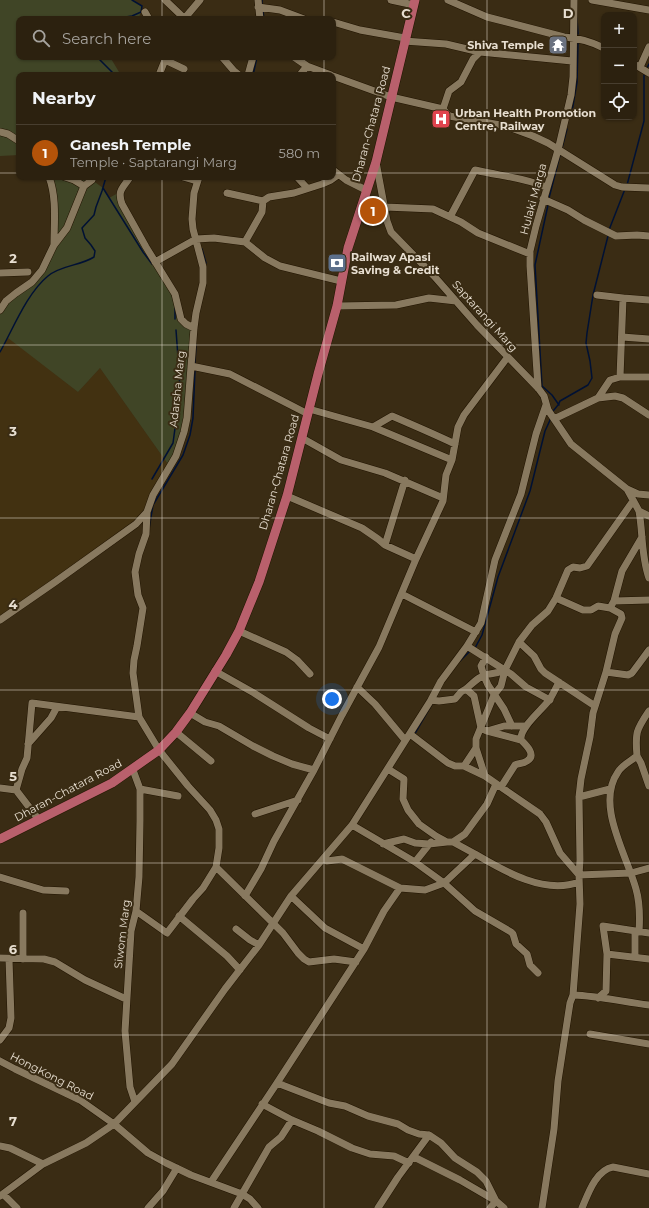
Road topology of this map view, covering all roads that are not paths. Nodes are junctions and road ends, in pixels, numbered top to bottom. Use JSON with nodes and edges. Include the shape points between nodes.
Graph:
{"nodes":[{"id":1,"x":165,"y":0,"type":"edge"},
{"id":2,"x":200,"y":0,"type":"edge"},
{"id":3,"x":391,"y":0,"type":"edge"},
{"id":4,"x":448,"y":0,"type":"edge"},
{"id":5,"x":574,"y":0,"type":"edge"},
{"id":6,"x":592,"y":0,"type":"edge"},
{"id":7,"x":258,"y":3,"type":"edge"},
{"id":8,"x":414,"y":3,"type":"edge"},
{"id":9,"x":649,"y":10,"type":"edge"},
{"id":10,"x":145,"y":12,"type":"dead end"},
{"id":11,"x":147,"y":16,"type":"edge"},
{"id":12,"x":181,"y":16,"type":"edge"},
{"id":13,"x":187,"y":16,"type":"edge"},
{"id":14,"x":260,"y":16,"type":"edge"},
{"id":15,"x":296,"y":16,"type":"edge"},
{"id":16,"x":336,"y":23,"type":"edge"},
{"id":17,"x":574,"y":38,"type":"junction"},
{"id":18,"x":405,"y":40,"type":"junction"},
{"id":19,"x":601,"y":46,"type":"edge"},
{"id":20,"x":649,"y":47,"type":"edge"},
{"id":21,"x":480,"y":52,"type":"junction"},
{"id":22,"x":163,"y":60,"type":"edge"},
{"id":23,"x":167,"y":60,"type":"edge"},
{"id":24,"x":225,"y":60,"type":"edge"},
{"id":25,"x":252,"y":60,"type":"edge"},
{"id":26,"x":298,"y":60,"type":"edge"},
{"id":27,"x":572,"y":61,"type":"junction"},
{"id":28,"x":307,"y":66,"type":"junction"},
{"id":29,"x":637,"y":66,"type":"edge"},
{"id":30,"x":184,"y":70,"type":"dead end"},
{"id":31,"x":160,"y":72,"type":"edge"},
{"id":32,"x":235,"y":72,"type":"edge"},
{"id":33,"x":249,"y":72,"type":"edge"},
{"id":34,"x":302,"y":72,"type":"edge"},
{"id":35,"x":324,"y":72,"type":"edge"},
{"id":36,"x":649,"y":73,"type":"edge"},
{"id":37,"x":336,"y":76,"type":"edge"},
{"id":38,"x":391,"y":97,"type":"junction"},
{"id":39,"x":443,"y":109,"type":"junction"},
{"id":40,"x":0,"y":132,"type":"edge"},
{"id":41,"x":16,"y":139,"type":"edge"},
{"id":42,"x":558,"y":150,"type":"junction"},
{"id":43,"x":376,"y":162,"type":"junction"},
{"id":44,"x":336,"y":173,"type":"edge"},
{"id":45,"x":50,"y":180,"type":"edge"},
{"id":46,"x":74,"y":180,"type":"edge"},
{"id":47,"x":92,"y":180,"type":"edge"},
{"id":48,"x":128,"y":180,"type":"edge"},
{"id":49,"x":198,"y":180,"type":"edge"},
{"id":50,"x":299,"y":180,"type":"edge"},
{"id":51,"x":329,"y":180,"type":"edge"},
{"id":52,"x":84,"y":186,"type":"junction"},
{"id":53,"x":546,"y":187,"type":"junction"},
{"id":54,"x":306,"y":188,"type":"junction"},
{"id":55,"x":649,"y":188,"type":"edge"},
{"id":56,"x":366,"y":190,"type":"junction"},
{"id":57,"x":227,"y":193,"type":"dead end"},
{"id":58,"x":543,"y":199,"type":"junction"},
{"id":59,"x":263,"y":201,"type":"junction"},
{"id":60,"x":385,"y":207,"type":"junction"},
{"id":61,"x":450,"y":216,"type":"junction"},
{"id":62,"x":649,"y":236,"type":"edge"},
{"id":63,"x":196,"y":240,"type":"junction"},
{"id":64,"x":245,"y":242,"type":"junction"},
{"id":65,"x":54,"y":245,"type":"junction"},
{"id":66,"x":530,"y":254,"type":"junction"},
{"id":67,"x":155,"y":262,"type":"junction"},
{"id":68,"x":28,"y":272,"type":"dead end"},
{"id":69,"x":0,"y":273,"type":"edge"},
{"id":70,"x":342,"y":281,"type":"junction"},
{"id":71,"x":597,"y":295,"type":"dead end"},
{"id":72,"x":624,"y":298,"type":"junction"},
{"id":73,"x":649,"y":300,"type":"edge"},
{"id":74,"x":456,"y":301,"type":"junction"},
{"id":75,"x":337,"y":306,"type":"junction"},
{"id":76,"x":0,"y":310,"type":"edge"},
{"id":77,"x":194,"y":328,"type":"junction"},
{"id":78,"x":622,"y":337,"type":"junction"},
{"id":79,"x":649,"y":339,"type":"edge"},
{"id":80,"x":507,"y":358,"type":"junction"},
{"id":81,"x":191,"y":366,"type":"junction"},
{"id":82,"x":620,"y":377,"type":"junction"},
{"id":83,"x":649,"y":377,"type":"edge"},
{"id":84,"x":538,"y":388,"type":"junction"},
{"id":85,"x":598,"y":398,"type":"junction"},
{"id":86,"x":309,"y":411,"type":"junction"},
{"id":87,"x":550,"y":412,"type":"junction"},
{"id":88,"x":649,"y":415,"type":"edge"},
{"id":89,"x":373,"y":427,"type":"junction"},
{"id":90,"x":302,"y":438,"type":"junction"},
{"id":91,"x":455,"y":444,"type":"junction"},
{"id":92,"x":452,"y":460,"type":"junction"},
{"id":93,"x":405,"y":480,"type":"junction"},
{"id":94,"x":627,"y":489,"type":"junction"},
{"id":95,"x":649,"y":495,"type":"edge"},
{"id":96,"x":287,"y":496,"type":"junction"},
{"id":97,"x":443,"y":498,"type":"junction"},
{"id":98,"x":633,"y":501,"type":"junction"},
{"id":99,"x":639,"y":511,"type":"junction"},
{"id":100,"x":147,"y":512,"type":"junction"},
{"id":101,"x":649,"y":516,"type":"edge"},
{"id":102,"x":642,"y":537,"type":"junction"},
{"id":103,"x":385,"y":545,"type":"junction"},
{"id":104,"x":416,"y":559,"type":"junction"},
{"id":105,"x":649,"y":578,"type":"edge"},
{"id":106,"x":402,"y":594,"type":"junction"},
{"id":107,"x":556,"y":598,"type":"junction"},
{"id":108,"x":649,"y":600,"type":"edge"},
{"id":109,"x":614,"y":601,"type":"junction"},
{"id":110,"x":610,"y":608,"type":"junction"},
{"id":111,"x":0,"y":620,"type":"edge"},
{"id":112,"x":239,"y":631,"type":"junction"},
{"id":113,"x":476,"y":632,"type":"junction"},
{"id":114,"x":519,"y":642,"type":"junction"},
{"id":115,"x":467,"y":646,"type":"junction"},
{"id":116,"x":649,"y":650,"type":"edge"},
{"id":117,"x":486,"y":657,"type":"junction"},
{"id":118,"x":505,"y":670,"type":"junction"},
{"id":119,"x":215,"y":671,"type":"junction"},
{"id":120,"x":606,"y":672,"type":"junction"},
{"id":121,"x":310,"y":674,"type":"dead end"},
{"id":122,"x":484,"y":676,"type":"junction"},
{"id":123,"x":559,"y":682,"type":"junction"},
{"id":124,"x":357,"y":687,"type":"junction"},
{"id":125,"x":466,"y":689,"type":"junction"},
{"id":126,"x":494,"y":695,"type":"junction"},
{"id":127,"x":431,"y":700,"type":"junction"},
{"id":128,"x":550,"y":700,"type":"junction"},
{"id":129,"x":595,"y":706,"type":"junction"},
{"id":130,"x":57,"y":707,"type":"junction"},
{"id":131,"x":649,"y":711,"type":"edge"},
{"id":132,"x":190,"y":713,"type":"junction"},
{"id":133,"x":139,"y":717,"type":"junction"},
{"id":134,"x":512,"y":726,"type":"junction"},
{"id":135,"x":526,"y":726,"type":"junction"},
{"id":136,"x":484,"y":729,"type":"junction"},
{"id":137,"x":176,"y":732,"type":"junction"},
{"id":138,"x":407,"y":737,"type":"junction"},
{"id":139,"x":330,"y":739,"type":"junction"},
{"id":140,"x":521,"y":740,"type":"junction"},
{"id":141,"x":28,"y":744,"type":"junction"},
{"id":142,"x":476,"y":748,"type":"junction"},
{"id":143,"x":159,"y":750,"type":"junction"},
{"id":144,"x":637,"y":756,"type":"junction"},
{"id":145,"x":211,"y":761,"type":"dead end"},
{"id":146,"x":464,"y":766,"type":"junction"},
{"id":147,"x":388,"y":769,"type":"junction"},
{"id":148,"x":133,"y":770,"type":"junction"},
{"id":149,"x":314,"y":770,"type":"junction"},
{"id":150,"x":485,"y":776,"type":"junction"},
{"id":151,"x":498,"y":786,"type":"junction"},
{"id":152,"x":649,"y":786,"type":"edge"},
{"id":153,"x":0,"y":788,"type":"edge"},
{"id":154,"x":140,"y":789,"type":"junction"},
{"id":155,"x":610,"y":789,"type":"junction"},
{"id":156,"x":16,"y":790,"type":"junction"},
{"id":157,"x":178,"y":796,"type":"dead end"},
{"id":158,"x":579,"y":797,"type":"junction"},
{"id":159,"x":298,"y":800,"type":"junction"},
{"id":160,"x":255,"y":814,"type":"dead end"},
{"id":161,"x":39,"y":820,"type":"junction"},
{"id":162,"x":352,"y":825,"type":"junction"},
{"id":163,"x":436,"y":836,"type":"junction"},
{"id":164,"x":0,"y":839,"type":"edge"},
{"id":165,"x":450,"y":842,"type":"junction"},
{"id":166,"x":383,"y":844,"type":"junction"},
{"id":167,"x":429,"y":844,"type":"junction"},
{"id":168,"x":475,"y":854,"type":"junction"},
{"id":169,"x":323,"y":859,"type":"junction"},
{"id":170,"x":415,"y":862,"type":"junction"},
{"id":171,"x":216,"y":867,"type":"junction"},
{"id":172,"x":649,"y":868,"type":"edge"},
{"id":173,"x":631,"y":873,"type":"junction"},
{"id":174,"x":0,"y":877,"type":"edge"},
{"id":175,"x":579,"y":879,"type":"junction"},
{"id":176,"x":444,"y":882,"type":"junction"},
{"id":177,"x":400,"y":888,"type":"junction"},
{"id":178,"x":66,"y":891,"type":"dead end"},
{"id":179,"x":245,"y":896,"type":"junction"},
{"id":180,"x":291,"y":896,"type":"junction"},
{"id":181,"x":136,"y":911,"type":"junction"},
{"id":182,"x":23,"y":913,"type":"dead end"},
{"id":183,"x":179,"y":916,"type":"junction"},
{"id":184,"x":274,"y":924,"type":"junction"},
{"id":185,"x":236,"y":929,"type":"dead end"},
{"id":186,"x":637,"y":931,"type":"junction"},
{"id":187,"x":649,"y":933,"type":"edge"},
{"id":188,"x":259,"y":946,"type":"junction"},
{"id":189,"x":364,"y":949,"type":"junction"},
{"id":190,"x":607,"y":954,"type":"junction"},
{"id":191,"x":635,"y":957,"type":"junction"},
{"id":192,"x":0,"y":958,"type":"edge"},
{"id":193,"x":9,"y":959,"type":"junction"},
{"id":194,"x":22,"y":959,"type":"junction"},
{"id":195,"x":649,"y":959,"type":"edge"},
{"id":196,"x":356,"y":962,"type":"junction"},
{"id":197,"x":240,"y":970,"type":"junction"},
{"id":198,"x":538,"y":973,"type":"dead end"},
{"id":199,"x":573,"y":995,"type":"junction"},
{"id":200,"x":598,"y":998,"type":"junction"},
{"id":201,"x":126,"y":999,"type":"junction"},
{"id":202,"x":649,"y":1006,"type":"edge"},
{"id":203,"x":590,"y":1034,"type":"dead end"},
{"id":204,"x":0,"y":1040,"type":"edge"},
{"id":205,"x":649,"y":1044,"type":"edge"},
{"id":206,"x":0,"y":1061,"type":"edge"},
{"id":207,"x":277,"y":1082,"type":"junction"},
{"id":208,"x":135,"y":1102,"type":"junction"},
{"id":209,"x":262,"y":1104,"type":"junction"},
{"id":210,"x":292,"y":1120,"type":"junction"},
{"id":211,"x":114,"y":1124,"type":"junction"},
{"id":212,"x":429,"y":1135,"type":"junction"},
{"id":213,"x":0,"y":1146,"type":"edge"},
{"id":214,"x":414,"y":1157,"type":"junction"},
{"id":215,"x":409,"y":1163,"type":"junction"},
{"id":216,"x":43,"y":1164,"type":"junction"},
{"id":217,"x":177,"y":1168,"type":"junction"},
{"id":218,"x":649,"y":1174,"type":"edge"},
{"id":219,"x":211,"y":1182,"type":"junction"},
{"id":220,"x":242,"y":1194,"type":"junction"},
{"id":221,"x":2,"y":1195,"type":"edge"},
{"id":222,"x":496,"y":1201,"type":"junction"},
{"id":223,"x":17,"y":1208,"type":"edge"},
{"id":224,"x":148,"y":1208,"type":"edge"},
{"id":225,"x":234,"y":1208,"type":"edge"},
{"id":226,"x":258,"y":1208,"type":"edge"},
{"id":227,"x":378,"y":1208,"type":"edge"},
{"id":228,"x":490,"y":1208,"type":"edge"},
{"id":229,"x":504,"y":1208,"type":"edge"},
{"id":230,"x":542,"y":1208,"type":"edge"},
{"id":231,"x":582,"y":1208,"type":"edge"}],
"edges":[{"from":1,"to":12,"type":"street"},
{"from":2,"to":13,"type":"street"},
{"from":3,"to":8,"type":"street"},
{"from":4,"to":17,"type":"street","via":[[487,17]]},
{"from":5,"to":17,"type":"street","name":"Hulaki Marga"},
{"from":6,"to":9,"type":"street"},
{"from":7,"to":14,"type":"street"},
{"from":7,"to":15,"type":"street"},
{"from":8,"to":18,"type":"main road","name":"Dharan-Chatara Road"},
{"from":10,"to":11,"type":"street"},
{"from":16,"to":18,"type":"street"},
{"from":17,"to":19,"type":"street"},
{"from":17,"to":27,"type":"street","name":"Hulaki Marga"},
{"from":18,"to":21,"type":"street","via":[[446,44]]},
{"from":18,"to":38,"type":"main road","name":"Dharan-Chatara Road"},
{"from":20,"to":29,"type":"street"},
{"from":21,"to":27,"type":"street"},
{"from":21,"to":39,"type":"street","via":[[461,82],[448,91]]},
{"from":22,"to":31,"type":"street"},
{"from":23,"to":30,"type":"street"},
{"from":24,"to":32,"type":"street"},
{"from":25,"to":33,"type":"street"},
{"from":26,"to":28,"type":"street"},
{"from":27,"to":42,"type":"street","name":"Hulaki Marga","via":[[571,95]]},
{"from":28,"to":34,"type":"street"},
{"from":28,"to":35,"type":"street"},
{"from":29,"to":36,"type":"street"},
{"from":37,"to":38,"type":"street"},
{"from":38,"to":39,"type":"street"},
{"from":38,"to":43,"type":"main road","name":"Dharan-Chatara Road"},
{"from":39,"to":42,"type":"street","via":[[449,116],[506,126],[533,136]]},
{"from":40,"to":41,"type":"street"},
{"from":42,"to":53,"type":"street","name":"Hulaki Marga"},
{"from":42,"to":55,"type":"street","via":[[615,185]]},
{"from":43,"to":56,"type":"main road","name":"Dharan-Chatara Road"},
{"from":43,"to":60,"type":"street","name":"Saptarangi Marg"},
{"from":44,"to":56,"type":"street"},
{"from":45,"to":65,"type":"street","via":[[54,200]]},
{"from":46,"to":52,"type":"street"},
{"from":47,"to":52,"type":"street"},
{"from":48,"to":67,"type":"street","via":[[120,192],[120,197]]},
{"from":49,"to":63,"type":"street","name":"Adarsha Marg","via":[[192,207]]},
{"from":50,"to":54,"type":"street"},
{"from":51,"to":54,"type":"street"},
{"from":52,"to":65,"type":"street","via":[[67,228]]},
{"from":53,"to":58,"type":"street","name":"Hulaki Marga"},
{"from":53,"to":61,"type":"street","via":[[522,179],[475,170]]},
{"from":54,"to":59,"type":"street","via":[[294,193],[269,197]]},
{"from":56,"to":70,"type":"main road","name":"Dharan-Chatara Road","via":[[348,248]]},
{"from":57,"to":59,"type":"street"},
{"from":58,"to":62,"type":"street","via":[[616,236]]},
{"from":58,"to":66,"type":"street","name":"Hulaki Marga"},
{"from":59,"to":64,"type":"street","via":[[262,212]]},
{"from":60,"to":61,"type":"street","via":[[433,209]]},
{"from":60,"to":74,"type":"street","name":"Saptarangi Marg","via":[[391,232]]},
{"from":61,"to":66,"type":"street","via":[[478,232]]},
{"from":63,"to":64,"type":"street","via":[[214,238]]},
{"from":63,"to":67,"type":"street"},
{"from":63,"to":77,"type":"street","name":"Adarsha Marg","via":[[203,267],[203,283]]},
{"from":64,"to":70,"type":"street","via":[[280,266]]},
{"from":65,"to":76,"type":"street","via":[[42,270],[32,282],[6,301]]},
{"from":66,"to":84,"type":"street","name":"Hulaki Marga"},
{"from":67,"to":77,"type":"street","via":[[175,294],[181,319]]},
{"from":68,"to":69,"type":"street"},
{"from":70,"to":75,"type":"main road","name":"Dharan-Chatara Road"},
{"from":71,"to":72,"type":"street"},
{"from":72,"to":73,"type":"street"},
{"from":72,"to":78,"type":"street"},
{"from":74,"to":75,"type":"street","via":[[429,298],[396,305]]},
{"from":74,"to":80,"type":"street","name":"Saptarangi Marg"},
{"from":75,"to":86,"type":"main road","name":"Dharan-Chatara Road"},
{"from":77,"to":81,"type":"street","name":"Adarsha Marg"},
{"from":78,"to":79,"type":"street"},
{"from":78,"to":82,"type":"street"},
{"from":80,"to":84,"type":"street","name":"Saptarangi Marg"},
{"from":80,"to":91,"type":"street","via":[[464,415],[458,427]]},
{"from":81,"to":86,"type":"street","via":[[230,374]]},
{"from":81,"to":100,"type":"street","name":"Adarsha Marg","via":[[187,418],[181,445],[153,495]]},
{"from":82,"to":83,"type":"street"},
{"from":82,"to":85,"type":"street","via":[[610,380]]},
{"from":84,"to":87,"type":"street","name":"Saptarangi Marg"},
{"from":85,"to":87,"type":"street"},
{"from":85,"to":88,"type":"street","via":[[623,398]]},
{"from":86,"to":89,"type":"street"},
{"from":86,"to":90,"type":"main road","name":"Dharan-Chatara Road"},
{"from":87,"to":94,"type":"street","name":"Saptarangi Marg","via":[[571,444]]},
{"from":87,"to":113,"type":"street","via":[[536,434],[521,494],[496,560],[481,623]]},
{"from":89,"to":91,"type":"street","via":[[392,416]]},
{"from":89,"to":92,"type":"street"},
{"from":90,"to":93,"type":"street","via":[[341,460]]},
{"from":90,"to":96,"type":"main road","name":"Dharan-Chatara Road"},
{"from":91,"to":92,"type":"street"},
{"from":92,"to":97,"type":"street","via":[[446,475]]},
{"from":93,"to":97,"type":"street"},
{"from":93,"to":103,"type":"street"},
{"from":94,"to":95,"type":"street"},
{"from":94,"to":98,"type":"street"},
{"from":96,"to":103,"type":"street","via":[[362,528]]},
{"from":96,"to":112,"type":"main road","name":"Dharan-Chatara Road","via":[[259,582]]},
{"from":97,"to":104,"type":"street"},
{"from":98,"to":99,"type":"street"},
{"from":98,"to":107,"type":"street","via":[[587,566],[568,570]]},
{"from":99,"to":101,"type":"street"},
{"from":99,"to":102,"type":"street"},
{"from":100,"to":111,"type":"street","name":"Adarsha Marg","via":[[125,533]]},
{"from":100,"to":133,"type":"street","via":[[146,534],[136,572],[138,595],[143,608],[133,673]]},
{"from":102,"to":105,"type":"street","via":[[645,568]]},
{"from":102,"to":109,"type":"street","via":[[622,571]]},
{"from":103,"to":104,"type":"street"},
{"from":104,"to":106,"type":"street"},
{"from":106,"to":113,"type":"street"},
{"from":106,"to":124,"type":"street","via":[[379,647]]},
{"from":107,"to":110,"type":"street","via":[[583,610],[591,610],[598,606]]},
{"from":107,"to":114,"type":"street","via":[[548,612],[532,625]]},
{"from":108,"to":109,"type":"street"},
{"from":109,"to":110,"type":"street"},
{"from":110,"to":120,"type":"street","via":[[621,614],[622,618],[615,634]]},
{"from":112,"to":119,"type":"main road","name":"Dharan-Chatara Road"},
{"from":112,"to":121,"type":"street","via":[[286,652]]},
{"from":113,"to":115,"type":"street"},
{"from":114,"to":118,"type":"street"},
{"from":114,"to":123,"type":"street","via":[[534,656],[541,669]]},
{"from":115,"to":117,"type":"street"},
{"from":115,"to":127,"type":"street","via":[[441,681]]},
{"from":116,"to":120,"type":"street","via":[[632,673],[628,675]]},
{"from":117,"to":118,"type":"street"},
{"from":117,"to":122,"type":"street","via":[[481,666]]},
{"from":118,"to":122,"type":"street"},
{"from":118,"to":126,"type":"street"},
{"from":118,"to":128,"type":"street","via":[[526,687]]},
{"from":119,"to":132,"type":"main road","name":"Dharan-Chatara Road"},
{"from":119,"to":139,"type":"street"},
{"from":120,"to":129,"type":"street"},
{"from":122,"to":125,"type":"street"},
{"from":122,"to":126,"type":"street"},
{"from":123,"to":128,"type":"street"},
{"from":123,"to":129,"type":"street"},
{"from":124,"to":138,"type":"street"},
{"from":124,"to":139,"type":"street"},
{"from":125,"to":127,"type":"street","via":[[455,699]]},
{"from":125,"to":136,"type":"street","via":[[474,696]]},
{"from":126,"to":134,"type":"street"},
{"from":126,"to":136,"type":"street"},
{"from":127,"to":138,"type":"street"},
{"from":128,"to":135,"type":"street"},
{"from":129,"to":158,"type":"street"},
{"from":130,"to":133,"type":"street"},
{"from":130,"to":141,"type":"street","via":[[51,718]]},
{"from":130,"to":141,"type":"street","via":[[32,703]]},
{"from":131,"to":144,"type":"street","via":[[635,735]]},
{"from":132,"to":137,"type":"main road","name":"Dharan-Chatara Road"},
{"from":132,"to":149,"type":"street","via":[[273,756]]},
{"from":133,"to":143,"type":"street"},
{"from":134,"to":135,"type":"street"},
{"from":134,"to":136,"type":"street"},
{"from":135,"to":140,"type":"street"},
{"from":136,"to":140,"type":"street"},
{"from":136,"to":142,"type":"street","via":[[476,739]]},
{"from":137,"to":143,"type":"main road","name":"Dharan-Chatara Road"},
{"from":137,"to":145,"type":"street"},
{"from":138,"to":146,"type":"street","via":[[448,763]]},
{"from":138,"to":147,"type":"street"},
{"from":139,"to":149,"type":"street"},
{"from":140,"to":151,"type":"street","via":[[530,750],[529,759],[515,765]]},
{"from":141,"to":156,"type":"street","via":[[27,758]]},
{"from":142,"to":146,"type":"street"},
{"from":142,"to":150,"type":"street"},
{"from":143,"to":148,"type":"main road","name":"Dharan-Chatara Road"},
{"from":143,"to":171,"type":"street","via":[[216,820],[220,829],[220,848]]},
{"from":144,"to":152,"type":"street"},
{"from":144,"to":155,"type":"street","via":[[619,770]]},
{"from":146,"to":150,"type":"street"},
{"from":147,"to":162,"type":"street"},
{"from":147,"to":163,"type":"street","via":[[404,779],[403,799],[418,824]]},
{"from":148,"to":154,"type":"street","name":"Siwom Marg"},
{"from":148,"to":161,"type":"main road","name":"Dharan-Chatara Road"},
{"from":149,"to":159,"type":"street"},
{"from":150,"to":151,"type":"street"},
{"from":151,"to":165,"type":"street","via":[[465,834]]},
{"from":151,"to":175,"type":"street","via":[[540,814],[560,852]]},
{"from":153,"to":156,"type":"street"},
{"from":154,"to":157,"type":"street"},
{"from":154,"to":181,"type":"street","name":"Siwom Marg"},
{"from":155,"to":158,"type":"street"},
{"from":155,"to":173,"type":"street","via":[[609,799],[614,827]]},
{"from":156,"to":161,"type":"street"},
{"from":158,"to":175,"type":"street"},
{"from":159,"to":160,"type":"street"},
{"from":159,"to":179,"type":"street"},
{"from":161,"to":164,"type":"main road","name":"Dharan-Chatara Road"},
{"from":162,"to":166,"type":"street"},
{"from":162,"to":169,"type":"street"},
{"from":163,"to":165,"type":"street"},
{"from":163,"to":167,"type":"street"},
{"from":165,"to":167,"type":"street"},
{"from":165,"to":168,"type":"street"},
{"from":166,"to":167,"type":"street","via":[[404,839]]},
{"from":166,"to":170,"type":"street"},
{"from":167,"to":170,"type":"street"},
{"from":168,"to":175,"type":"street","via":[[505,872],[534,883],[569,886]]},
{"from":168,"to":176,"type":"street"},
{"from":169,"to":177,"type":"street","via":[[342,859]]},
{"from":169,"to":180,"type":"street"},
{"from":170,"to":176,"type":"street"},
{"from":171,"to":179,"type":"street"},
{"from":171,"to":183,"type":"street","via":[[203,888]]},
{"from":172,"to":173,"type":"street"},
{"from":173,"to":175,"type":"street"},
{"from":173,"to":186,"type":"street","via":[[640,910]]},
{"from":174,"to":178,"type":"street","via":[[43,890]]},
{"from":175,"to":199,"type":"street","via":[[580,904]]},
{"from":176,"to":177,"type":"street","via":[[425,890]]},
{"from":176,"to":198,"type":"street","via":[[475,910],[513,934],[516,944],[527,954],[530,966]]},
{"from":177,"to":189,"type":"street","via":[[384,911]]},
{"from":179,"to":184,"type":"street"},
{"from":180,"to":184,"type":"street"},
{"from":180,"to":189,"type":"street","via":[[325,928]]},
{"from":181,"to":183,"type":"street","via":[[167,933]]},
{"from":181,"to":201,"type":"street","name":"Siwom Marg","via":[[131,931]]},
{"from":182,"to":194,"type":"street"},
{"from":183,"to":197,"type":"street"},
{"from":184,"to":188,"type":"street"},
{"from":184,"to":196,"type":"street","via":[[309,962],[334,959]]},
{"from":185,"to":188,"type":"street"},
{"from":186,"to":187,"type":"street"},
{"from":186,"to":190,"type":"street","via":[[603,926]]},
{"from":186,"to":191,"type":"street"},
{"from":188,"to":197,"type":"street"},
{"from":189,"to":196,"type":"street"},
{"from":190,"to":191,"type":"street"},
{"from":190,"to":200,"type":"street","via":[[606,991]]},
{"from":191,"to":195,"type":"street"},
{"from":192,"to":193,"type":"street"},
{"from":193,"to":194,"type":"street"},
{"from":193,"to":204,"type":"street","via":[[11,1018],[9,1028]]},
{"from":194,"to":201,"type":"street","via":[[55,962],[85,980]]},
{"from":196,"to":207,"type":"street"},
{"from":197,"to":208,"type":"street","via":[[172,1064]]},
{"from":199,"to":200,"type":"street"},
{"from":199,"to":230,"type":"street","via":[[558,1081],[554,1129]]},
{"from":200,"to":202,"type":"street"},
{"from":201,"to":208,"type":"street","name":"Siwom Marg","via":[[128,1072]]},
{"from":203,"to":205,"type":"street"},
{"from":206,"to":211,"type":"street","name":"HongKong Road","via":[[80,1100]]},
{"from":207,"to":209,"type":"street"},
{"from":207,"to":212,"type":"street","via":[[329,1103],[398,1124],[419,1134]]},
{"from":208,"to":211,"type":"street"},
{"from":209,"to":210,"type":"street"},
{"from":209,"to":219,"type":"street"},
{"from":210,"to":215,"type":"street","via":[[352,1148],[370,1154],[394,1156]]},
{"from":210,"to":220,"type":"street","via":[[281,1137],[269,1147]]},
{"from":211,"to":216,"type":"street","via":[[86,1143]]},
{"from":211,"to":217,"type":"street","name":"HongKong Road","via":[[148,1153]]},
{"from":212,"to":214,"type":"street"},
{"from":212,"to":222,"type":"street","via":[[455,1158],[477,1172],[486,1181]]},
{"from":213,"to":216,"type":"street","via":[[10,1148]]},
{"from":214,"to":215,"type":"street"},
{"from":214,"to":222,"type":"street"},
{"from":215,"to":227,"type":"street"},
{"from":216,"to":221,"type":"street"},
{"from":217,"to":219,"type":"street","name":"HongKong Road"},
{"from":217,"to":224,"type":"street","via":[[163,1191]]},
{"from":218,"to":231,"type":"street","via":[[608,1168],[593,1184]]},
{"from":219,"to":220,"type":"street","name":"HongKong Road"},
{"from":220,"to":225,"type":"street"},
{"from":220,"to":226,"type":"street","name":"HongKong Road"},
{"from":221,"to":223,"type":"street"},
{"from":222,"to":228,"type":"street"},
{"from":222,"to":229,"type":"street"}]}
